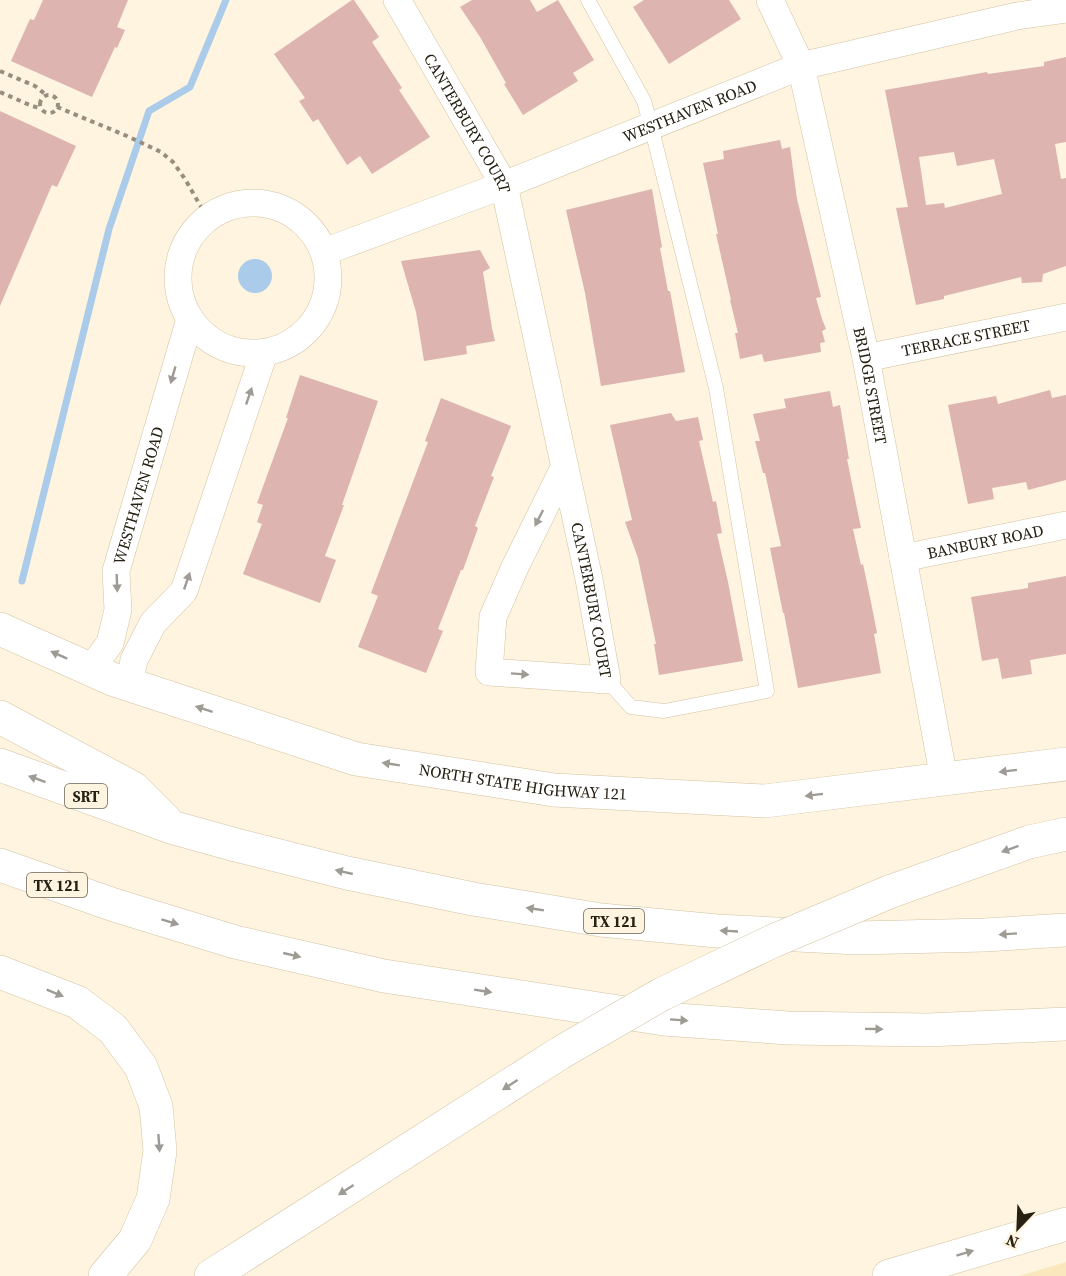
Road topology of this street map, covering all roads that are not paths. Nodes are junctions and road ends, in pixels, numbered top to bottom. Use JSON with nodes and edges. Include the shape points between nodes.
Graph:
{"nodes":[{"id":1,"x":397,"y":0,"type":"edge"},
{"id":2,"x":588,"y":0,"type":"edge"},
{"id":3,"x":770,"y":0,"type":"edge"},
{"id":4,"x":1066,"y":9,"type":"edge"},
{"id":5,"x":801,"y":66,"type":"junction"},
{"id":6,"x":651,"y":126,"type":"junction"},
{"id":7,"x":504,"y":185,"type":"junction"},
{"id":8,"x":324,"y":252,"type":"junction"},
{"id":9,"x":1066,"y":317,"type":"edge"},
{"id":10,"x":190,"y":318,"type":"junction"},
{"id":11,"x":264,"y":353,"type":"junction"},
{"id":12,"x":866,"y":358,"type":"junction"},
{"id":13,"x":565,"y":466,"type":"junction"},
{"id":14,"x":1066,"y":525,"type":"edge"},
{"id":15,"x":903,"y":558,"type":"junction"},
{"id":16,"x":0,"y":629,"type":"edge"},
{"id":17,"x":91,"y":669,"type":"junction"},
{"id":18,"x":607,"y":680,"type":"junction"},
{"id":19,"x":129,"y":684,"type":"junction"},
{"id":20,"x":0,"y":717,"type":"edge"},
{"id":21,"x":1066,"y":764,"type":"edge"},
{"id":22,"x":0,"y":765,"type":"edge"},
{"id":23,"x":944,"y":779,"type":"junction"},
{"id":24,"x":171,"y":827,"type":"junction"},
{"id":25,"x":1066,"y":834,"type":"edge"},
{"id":26,"x":0,"y":865,"type":"edge"},
{"id":27,"x":1066,"y":930,"type":"edge"},
{"id":28,"x":0,"y":972,"type":"edge"},
{"id":29,"x":1066,"y":1024,"type":"edge"},
{"id":30,"x":1066,"y":1224,"type":"edge"},
{"id":31,"x":909,"y":1273,"type":"edge"},
{"id":32,"x":105,"y":1276,"type":"edge"},
{"id":33,"x":211,"y":1276,"type":"edge"}],
"edges":[{"from":1,"to":7,"type":"street","name":"CANTERBURY COURT"},
{"from":2,"to":6,"type":"lane","via":[[644,101]]},
{"from":3,"to":5,"type":"street","name":"BRIDGE STREET"},
{"from":4,"to":5,"type":"street","name":"WESTHAVEN ROAD","via":[[1017,16]]},
{"from":5,"to":6,"type":"street","name":"WESTHAVEN ROAD"},
{"from":5,"to":12,"type":"street","name":"BRIDGE STREET"},
{"from":6,"to":7,"type":"street","name":"WESTHAVEN ROAD"},
{"from":6,"to":18,"type":"lane","via":[[716,388],[767,691],[664,711],[631,707]]},
{"from":7,"to":8,"type":"street","name":"WESTHAVEN ROAD"},
{"from":7,"to":13,"type":"street","name":"CANTERBURY COURT"},
{"from":8,"to":10,"type":"street","via":[[308,225],[281,208],[250,202],[219,210],[195,230],[180,257],[178,289]]},
{"from":8,"to":11,"type":"street","via":[[329,285],[319,317],[296,341]]},
{"from":9,"to":12,"type":"street","name":"TERRACE STREET"},
{"from":10,"to":11,"type":"street","via":[[209,339],[236,351]]},
{"from":10,"to":17,"type":"street","name":"WESTHAVEN ROAD","one_way":true,"via":[[116,571],[118,610],[110,643]]},
{"from":19,"to":11,"type":"street","one_way":true,"via":[[134,660],[153,623],[184,591]]},
{"from":12,"to":15,"type":"street","name":"BRIDGE STREET"},
{"from":13,"to":18,"type":"street","name":"CANTERBURY COURT"},
{"from":13,"to":18,"type":"street","name":"CANTERBURY COURT","one_way":true,"via":[[493,617],[489,672]]},
{"from":14,"to":15,"type":"street","name":"BANBURY ROAD"},
{"from":15,"to":23,"type":"street","name":"BRIDGE STREET"},
{"from":17,"to":16,"type":"main road","name":"NORTH STATE HIGHWAY 121","one_way":true},
{"from":17,"to":19,"type":"main road","name":"NORTH STATE HIGHWAY 121"},
{"from":23,"to":19,"type":"main road","name":"NORTH STATE HIGHWAY 121","one_way":true,"via":[[765,801],[554,790],[356,759]]},
{"from":20,"to":24,"type":"main road","via":[[133,788]]},
{"from":21,"to":23,"type":"main road","name":"NORTH STATE HIGHWAY 121","one_way":true},
{"from":24,"to":22,"type":"main road","number":"SRT","one_way":true},
{"from":27,"to":24,"type":"main road","number":"TX 121","one_way":true,"via":[[856,938],[601,920],[347,873]]},
{"from":25,"to":33,"type":"main road","one_way":true,"bridge":true,"via":[[1029,842],[889,892],[672,989],[560,1053]]},
{"from":26,"to":29,"type":"main road","number":"TX 121","one_way":true,"via":[[235,942],[384,976],[653,1017],[788,1028],[916,1030]]},
{"from":28,"to":32,"type":"main road","one_way":true,"via":[[77,1002],[113,1029],[141,1067],[156,1106],[160,1150],[153,1199],[135,1240]]},
{"from":31,"to":30,"type":"main road","one_way":true}]}
